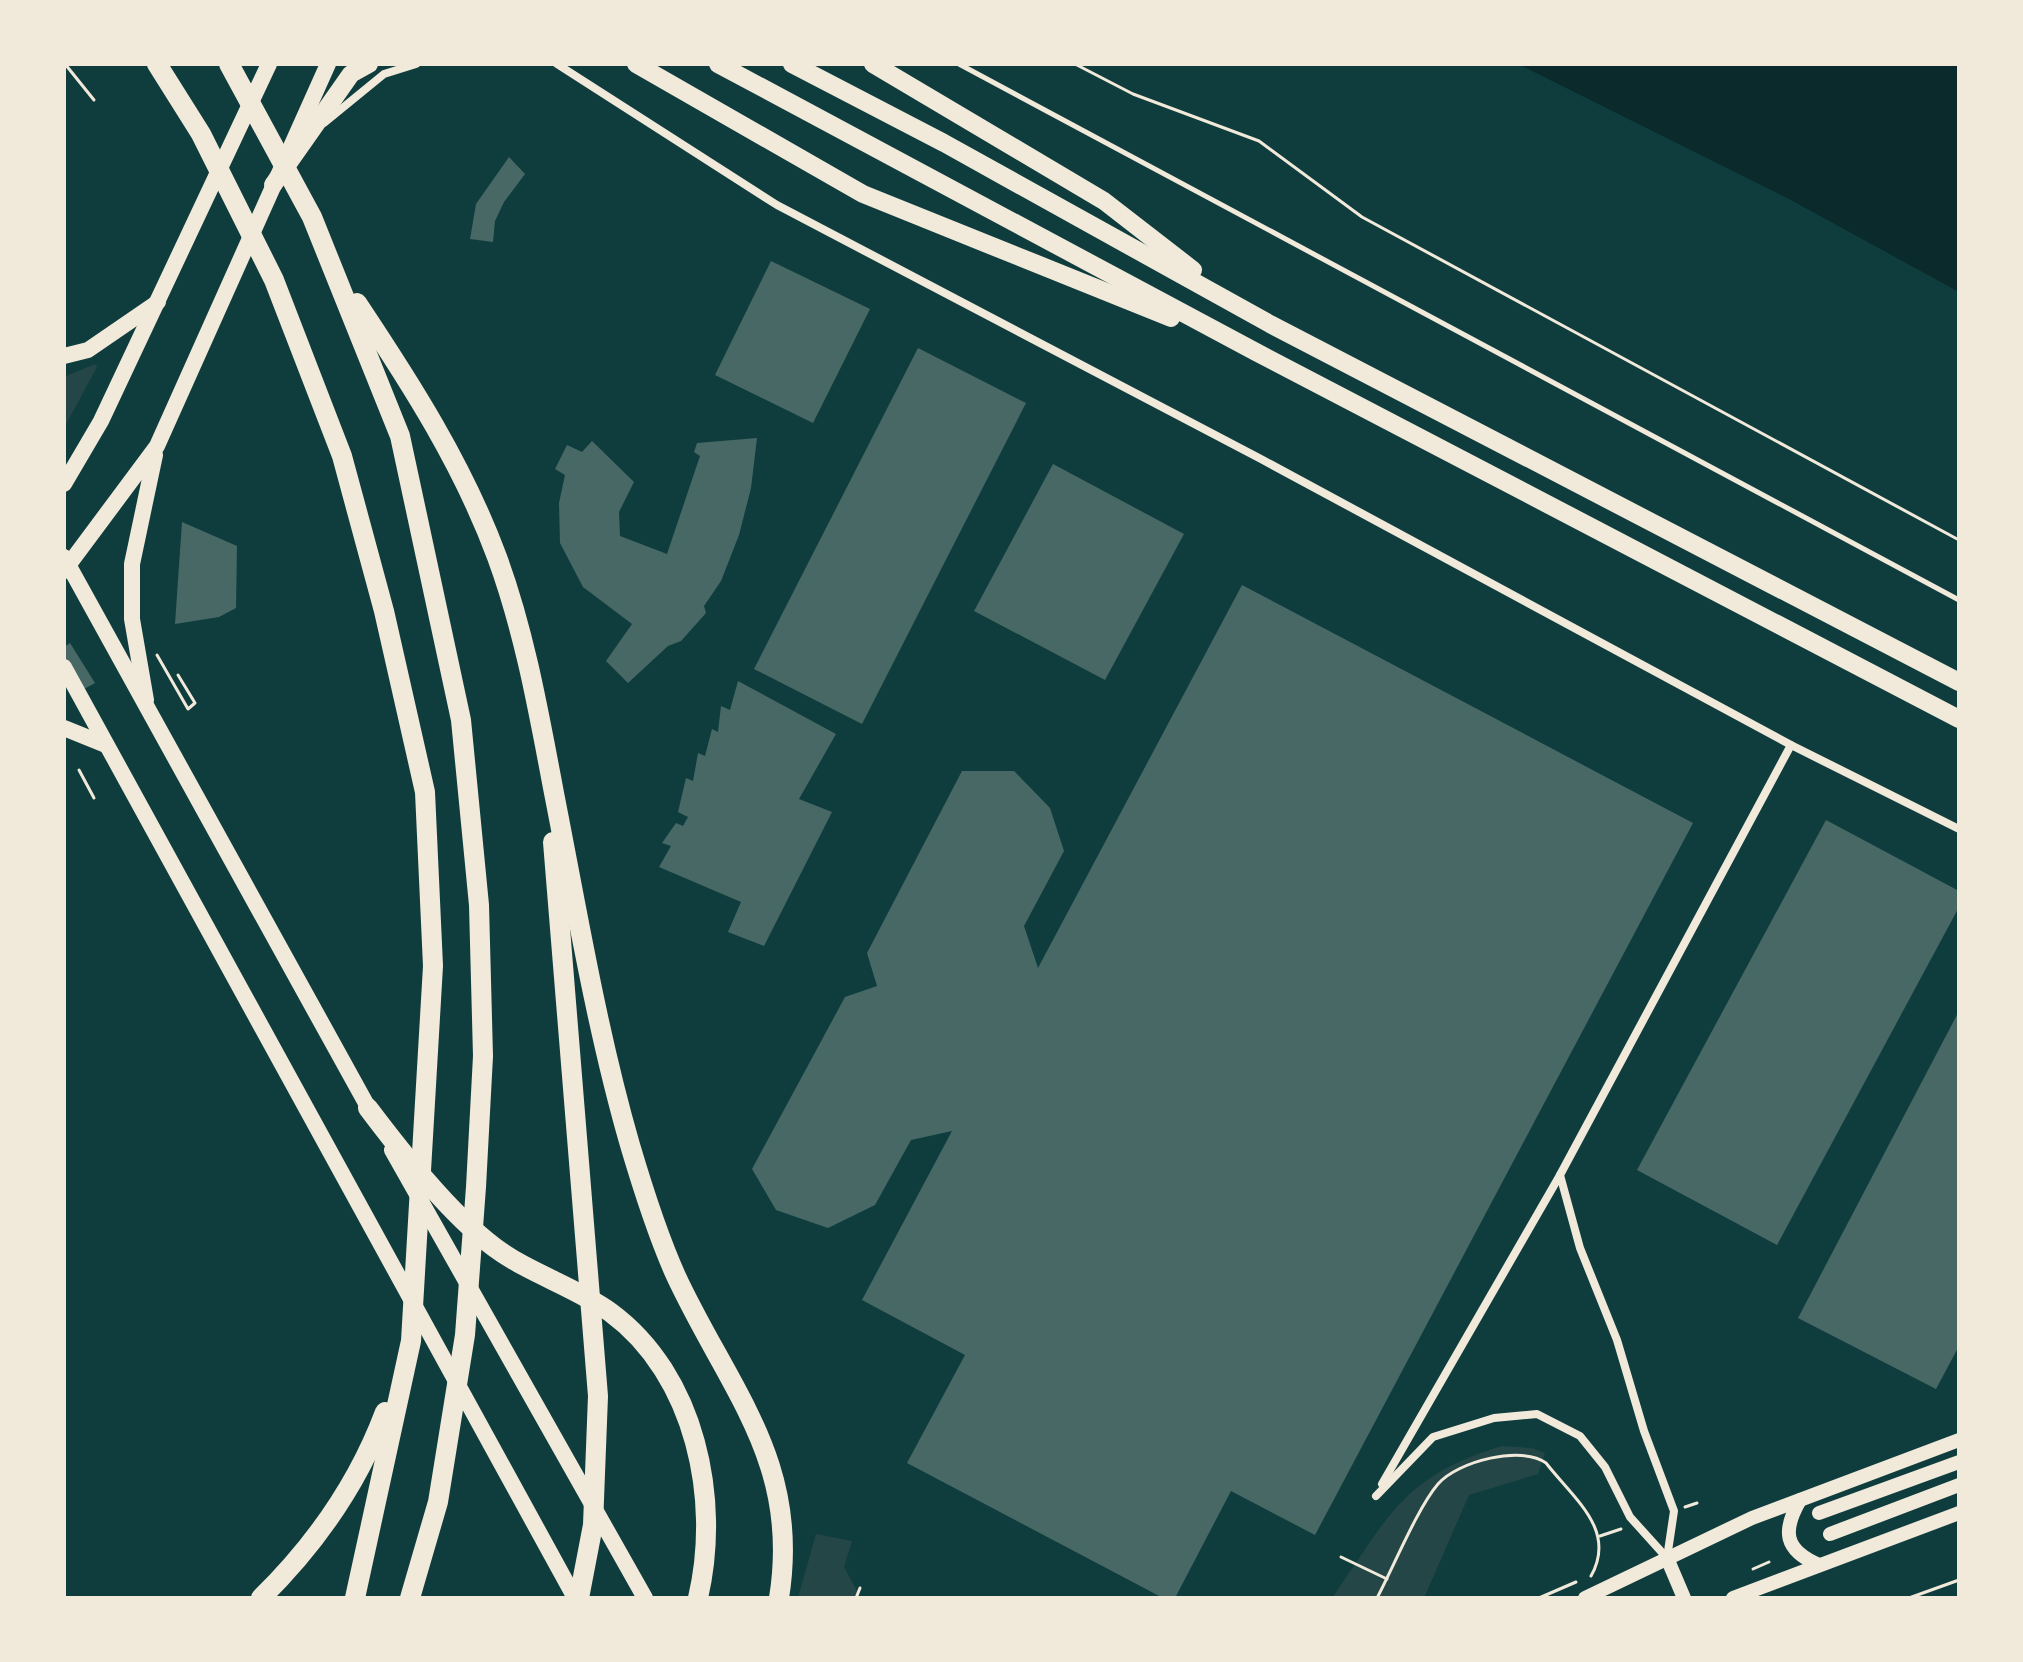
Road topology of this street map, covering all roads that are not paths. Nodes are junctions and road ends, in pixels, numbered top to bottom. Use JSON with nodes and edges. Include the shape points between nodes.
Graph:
{"nodes":[{"id":1,"x":157,"y":64,"type":"edge"},
{"id":2,"x":229,"y":64,"type":"edge"},
{"id":3,"x":269,"y":64,"type":"edge"},
{"id":4,"x":328,"y":64,"type":"edge"},
{"id":5,"x":369,"y":64,"type":"edge"},
{"id":6,"x":416,"y":64,"type":"edge"},
{"id":7,"x":557,"y":64,"type":"edge"},
{"id":8,"x":636,"y":64,"type":"edge"},
{"id":9,"x":718,"y":64,"type":"edge"},
{"id":10,"x":792,"y":64,"type":"edge"},
{"id":11,"x":873,"y":64,"type":"edge"},
{"id":12,"x":959,"y":64,"type":"edge"},
{"id":13,"x":307,"y":136,"type":"junction"},
{"id":14,"x":273,"y":185,"type":"junction"},
{"id":15,"x":337,"y":273,"type":"junction"},
{"id":16,"x":159,"y":301,"type":"junction"},
{"id":17,"x":1270,"y":324,"type":"junction"},
{"id":18,"x":1256,"y":352,"type":"junction"},
{"id":19,"x":64,"y":356,"type":"edge"},
{"id":20,"x":157,"y":446,"type":"junction"},
{"id":21,"x":64,"y":484,"type":"edge"},
{"id":22,"x":66,"y":565,"type":"edge"},
{"id":23,"x":1959,"y":600,"type":"edge"},
{"id":24,"x":64,"y":667,"type":"edge"},
{"id":25,"x":1959,"y":682,"type":"edge"},
{"id":26,"x":148,"y":713,"type":"junction"},
{"id":27,"x":1959,"y":719,"type":"edge"},
{"id":28,"x":64,"y":728,"type":"edge"},
{"id":29,"x":106,"y":745,"type":"junction"},
{"id":30,"x":1791,"y":745,"type":"junction"},
{"id":31,"x":548,"y":758,"type":"junction"},
{"id":32,"x":1959,"y":829,"type":"edge"},
{"id":33,"x":368,"y":1108,"type":"junction"},
{"id":34,"x":1560,"y":1175,"type":"junction"},
{"id":35,"x":411,"y":1341,"type":"junction"},
{"id":36,"x":1959,"y":1440,"type":"edge"},
{"id":37,"x":1959,"y":1462,"type":"edge"},
{"id":38,"x":1959,"y":1485,"type":"edge"},
{"id":39,"x":1800,"y":1500,"type":"junction"},
{"id":40,"x":1819,"y":1513,"type":"dead end"},
{"id":41,"x":1959,"y":1513,"type":"edge"},
{"id":42,"x":1830,"y":1534,"type":"dead end"},
{"id":43,"x":1667,"y":1558,"type":"junction"},
{"id":44,"x":1819,"y":1565,"type":"junction"},
{"id":45,"x":698,"y":1597,"type":"edge"},
{"id":46,"x":261,"y":1598,"type":"edge"},
{"id":47,"x":355,"y":1598,"type":"edge"},
{"id":48,"x":410,"y":1598,"type":"edge"},
{"id":49,"x":577,"y":1598,"type":"edge"},
{"id":50,"x":645,"y":1598,"type":"edge"},
{"id":51,"x":779,"y":1598,"type":"edge"},
{"id":52,"x":1585,"y":1598,"type":"edge"},
{"id":53,"x":1684,"y":1598,"type":"edge"},
{"id":54,"x":1733,"y":1598,"type":"edge"}],
"edges":[{"from":1,"to":35,"type":"highway","via":[[201,134],[274,280],[342,456],[425,792],[433,966]]},
{"from":2,"to":15,"type":"highway"},
{"from":3,"to":16,"type":"main road"},
{"from":4,"to":14,"type":"main road"},
{"from":5,"to":13,"type":"highway","via":[[351,74]]},
{"from":6,"to":13,"type":"street","via":[[384,74]]},
{"from":7,"to":30,"type":"street","via":[[777,205]]},
{"from":8,"to":18,"type":"highway","via":[[863,194]]},
{"from":9,"to":18,"type":"highway"},
{"from":10,"to":17,"type":"highway"},
{"from":11,"to":17,"type":"highway","via":[[1104,201]]},
{"from":12,"to":23,"type":"lane"},
{"from":13,"to":14,"type":"highway"},
{"from":14,"to":20,"type":"main road"},
{"from":15,"to":31,"type":"highway","via":[[424,403],[483,523],[520,633]]},
{"from":15,"to":48,"type":"highway","via":[[400,436],[461,720],[479,920],[483,1056],[465,1335],[438,1502]]},
{"from":16,"to":19,"type":"main road","via":[[88,350]]},
{"from":16,"to":21,"type":"main road"},
{"from":17,"to":25,"type":"highway"},
{"from":18,"to":27,"type":"highway"},
{"from":20,"to":22,"type":"main road"},
{"from":20,"to":26,"type":"main road","via":[[132,564],[132,619]]},
{"from":22,"to":26,"type":"main road"},
{"from":24,"to":29,"type":"main road"},
{"from":26,"to":33,"type":"main road"},
{"from":28,"to":29,"type":"main road"},
{"from":29,"to":49,"type":"main road"},
{"from":30,"to":32,"type":"street"},
{"from":30,"to":34,"type":"street"},
{"from":31,"to":49,"type":"highway","via":[[599,1419],[592,1535]]},
{"from":31,"to":51,"type":"highway","via":[[603,1033],[634,1158],[676,1274],[747,1408],[774,1475],[785,1543]]},
{"from":33,"to":45,"type":"highway","via":[[416,1171],[490,1244],[614,1314],[663,1373],[687,1417],[705,1478],[707,1538]]},
{"from":33,"to":50,"type":"main road"},
{"from":34,"to":43,"type":"street","via":[[1580,1248],[1674,1511]]},
{"from":34,"to":43,"type":"street","via":[[1376,1496],[1433,1437],[1494,1418],[1537,1414],[1580,1436],[1605,1467],[1630,1517]]},
{"from":35,"to":46,"type":"highway","via":[[376,1437],[348,1491],[321,1532]]},
{"from":35,"to":47,"type":"highway"},
{"from":36,"to":39,"type":"main road"},
{"from":37,"to":40,"type":"main road"},
{"from":38,"to":42,"type":"main road"},
{"from":39,"to":43,"type":"main road"},
{"from":39,"to":44,"type":"main road","via":[[1788,1535],[1801,1557]]},
{"from":41,"to":44,"type":"main road"},
{"from":43,"to":52,"type":"main road"},
{"from":43,"to":53,"type":"main road"},
{"from":44,"to":54,"type":"main road"}]}
